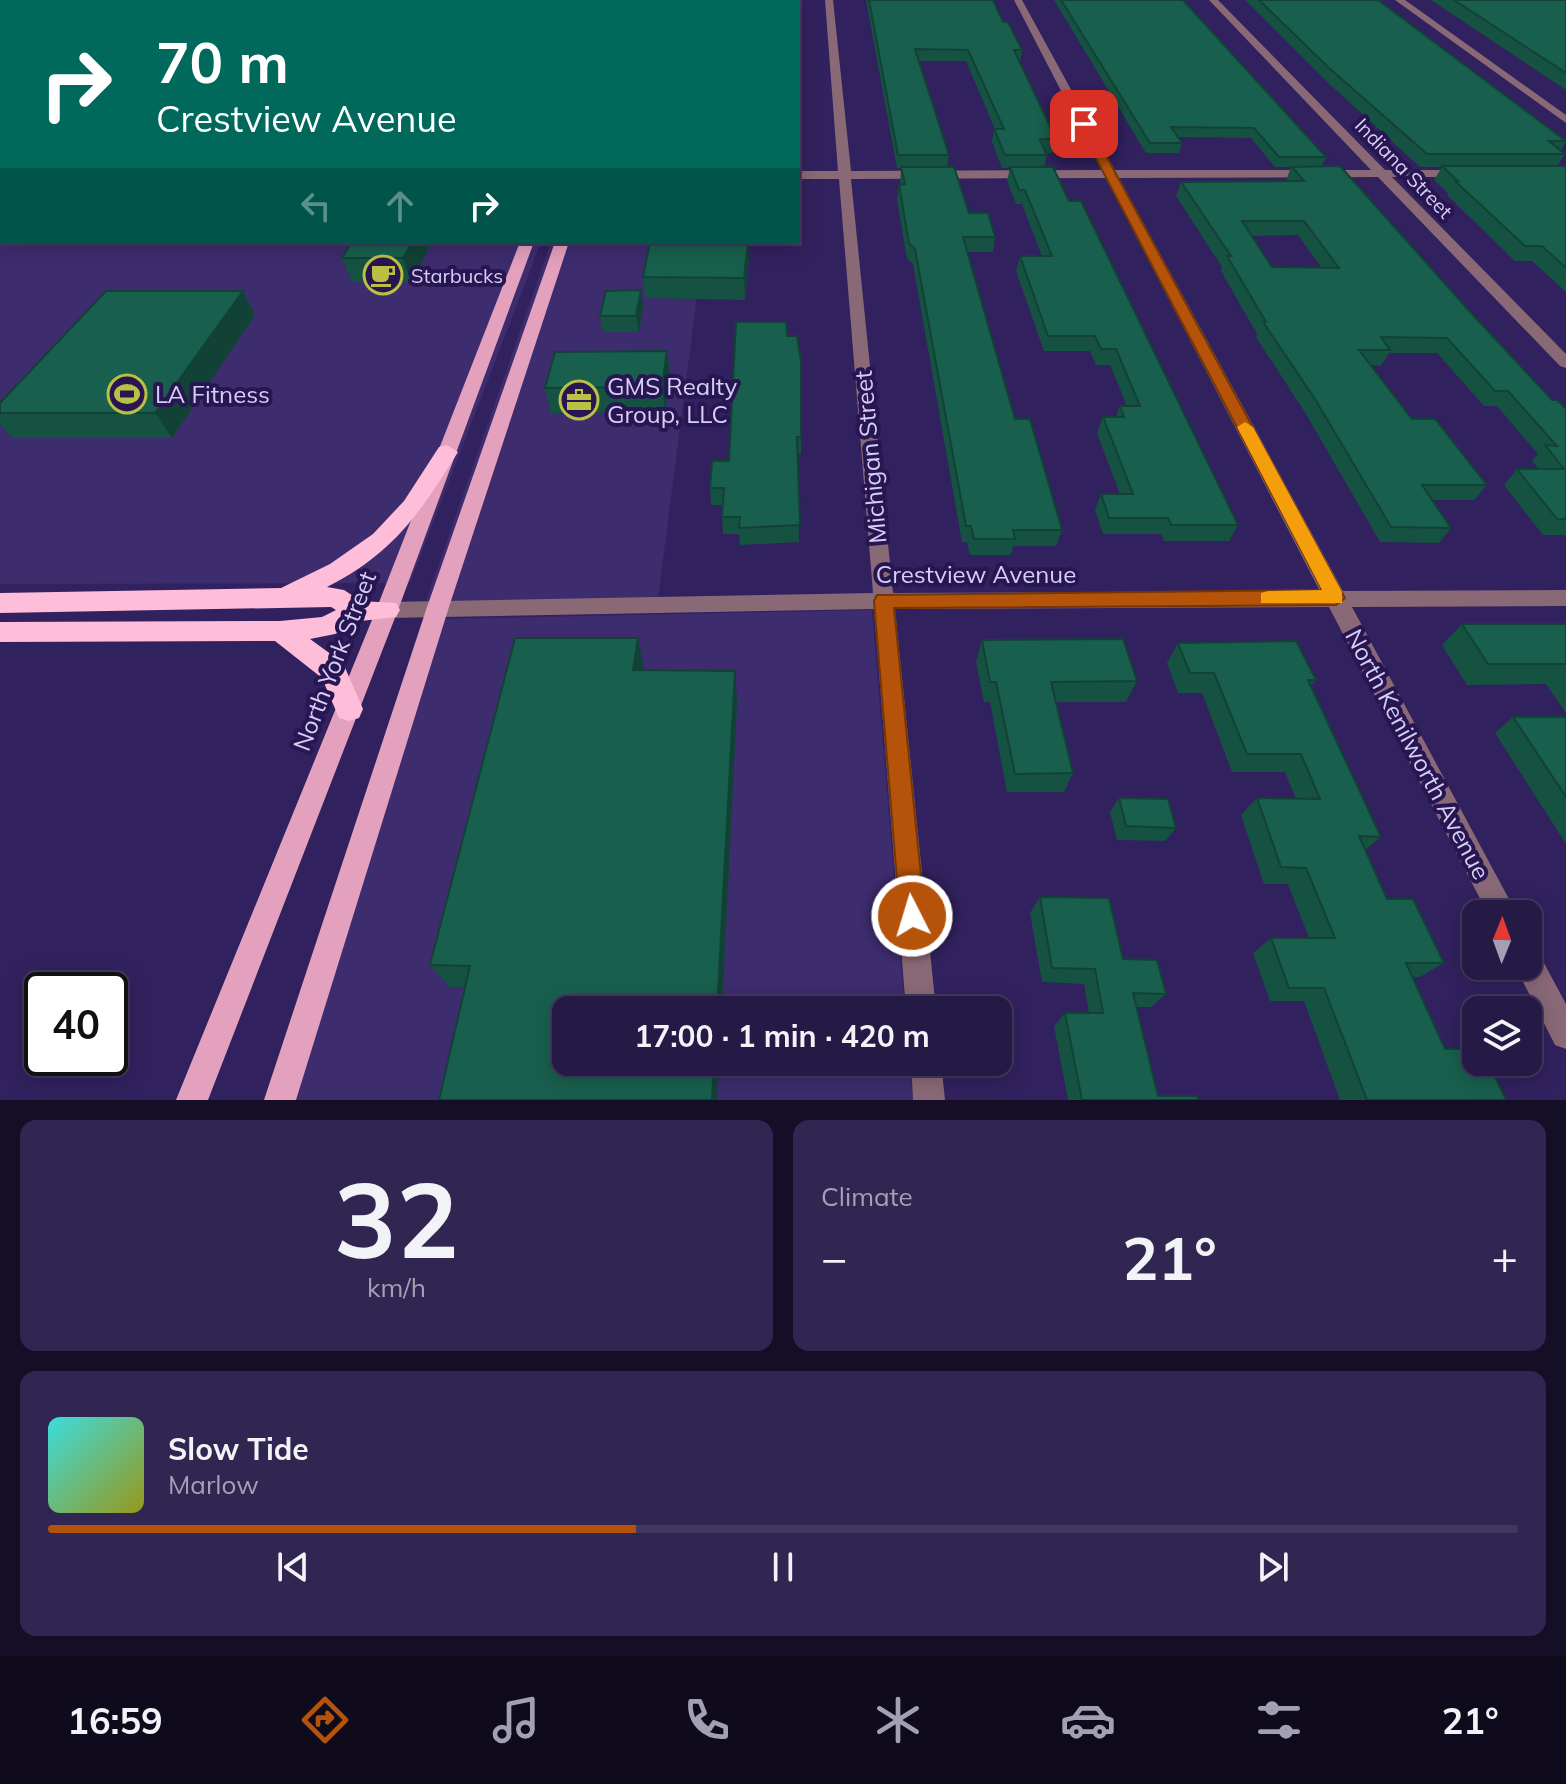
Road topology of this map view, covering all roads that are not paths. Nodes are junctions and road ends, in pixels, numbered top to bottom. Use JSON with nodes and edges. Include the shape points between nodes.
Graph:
{"nodes":[{"id":1,"x":829,"y":0,"type":"edge"},
{"id":2,"x":1018,"y":0,"type":"edge"},
{"id":3,"x":1213,"y":0,"type":"edge"},
{"id":4,"x":1399,"y":0,"type":"edge"},
{"id":5,"x":1566,"y":120,"type":"edge"},
{"id":6,"x":1382,"y":173,"type":"junction"},
{"id":7,"x":1474,"y":173,"type":"edge"},
{"id":8,"x":1110,"y":174,"type":"junction"},
{"id":9,"x":800,"y":175,"type":"edge"},
{"id":10,"x":844,"y":175,"type":"junction"},
{"id":11,"x":526,"y":244,"type":"edge"},
{"id":12,"x":561,"y":244,"type":"edge"},
{"id":13,"x":1566,"y":363,"type":"edge"},
{"id":14,"x":447,"y":452,"type":"junction"},
{"id":15,"x":1336,"y":598,"type":"junction"},
{"id":16,"x":1566,"y":598,"type":"edge"},
{"id":17,"x":280,"y":599,"type":"junction"},
{"id":18,"x":883,"y":601,"type":"junction"},
{"id":19,"x":0,"y":603,"type":"edge"},
{"id":20,"x":387,"y":610,"type":"junction"},
{"id":21,"x":437,"y":610,"type":"junction"},
{"id":22,"x":357,"y":611,"type":"junction"},
{"id":23,"x":280,"y":631,"type":"junction"},
{"id":24,"x":0,"y":632,"type":"edge"},
{"id":25,"x":349,"y":709,"type":"junction"},
{"id":26,"x":1496,"y":900,"type":"edge"},
{"id":27,"x":1538,"y":980,"type":"edge"},
{"id":28,"x":920,"y":996,"type":"edge"},
{"id":29,"x":1566,"y":1034,"type":"edge"},
{"id":30,"x":927,"y":1076,"type":"edge"},
{"id":31,"x":192,"y":1100,"type":"edge"},
{"id":32,"x":280,"y":1100,"type":"edge"},
{"id":33,"x":929,"y":1100,"type":"edge"}],
"edges":[{"from":1,"to":10,"type":"street","name":"Michigan Street"},
{"from":2,"to":8,"type":"street","name":"North Kenilworth Avenue"},
{"from":3,"to":6,"type":"street","name":"Indiana Street"},
{"from":4,"to":5,"type":"street"},
{"from":6,"to":7,"type":"street"},
{"from":6,"to":8,"type":"street"},
{"from":6,"to":13,"type":"street","name":"Indiana Street"},
{"from":8,"to":10,"type":"street"},
{"from":8,"to":15,"type":"street","name":"North Kenilworth Avenue"},
{"from":9,"to":10,"type":"street"},
{"from":10,"to":18,"type":"street","name":"Michigan Street"},
{"from":11,"to":14,"type":"main road","name":"North York Street"},
{"from":12,"to":21,"type":"main road"},
{"from":14,"to":17,"type":"highway","via":[[409,513],[374,548],[342,570]]},
{"from":14,"to":20,"type":"main road","name":"North York Street"},
{"from":15,"to":16,"type":"street","name":"Crestview Avenue"},
{"from":15,"to":18,"type":"street","name":"Crestview Avenue"},
{"from":15,"to":26,"type":"street","name":"North Kenilworth Avenue"},
{"from":17,"to":19,"type":"highway"},
{"from":17,"to":22,"type":"highway","via":[[335,597]]},
{"from":18,"to":21,"type":"street","name":"Crestview Avenue"},
{"from":18,"to":28,"type":"street","name":"Michigan Street"},
{"from":20,"to":21,"type":"street","name":"Crestview Avenue"},
{"from":20,"to":22,"type":"highway"},
{"from":20,"to":25,"type":"main road","name":"North York Street"},
{"from":21,"to":32,"type":"main road"},
{"from":22,"to":23,"type":"highway","via":[[326,627]]},
{"from":23,"to":24,"type":"highway"},
{"from":23,"to":25,"type":"highway","via":[[333,671]]},
{"from":25,"to":31,"type":"main road","name":"North York Street"},
{"from":27,"to":29,"type":"street"},
{"from":30,"to":33,"type":"street"}]}
